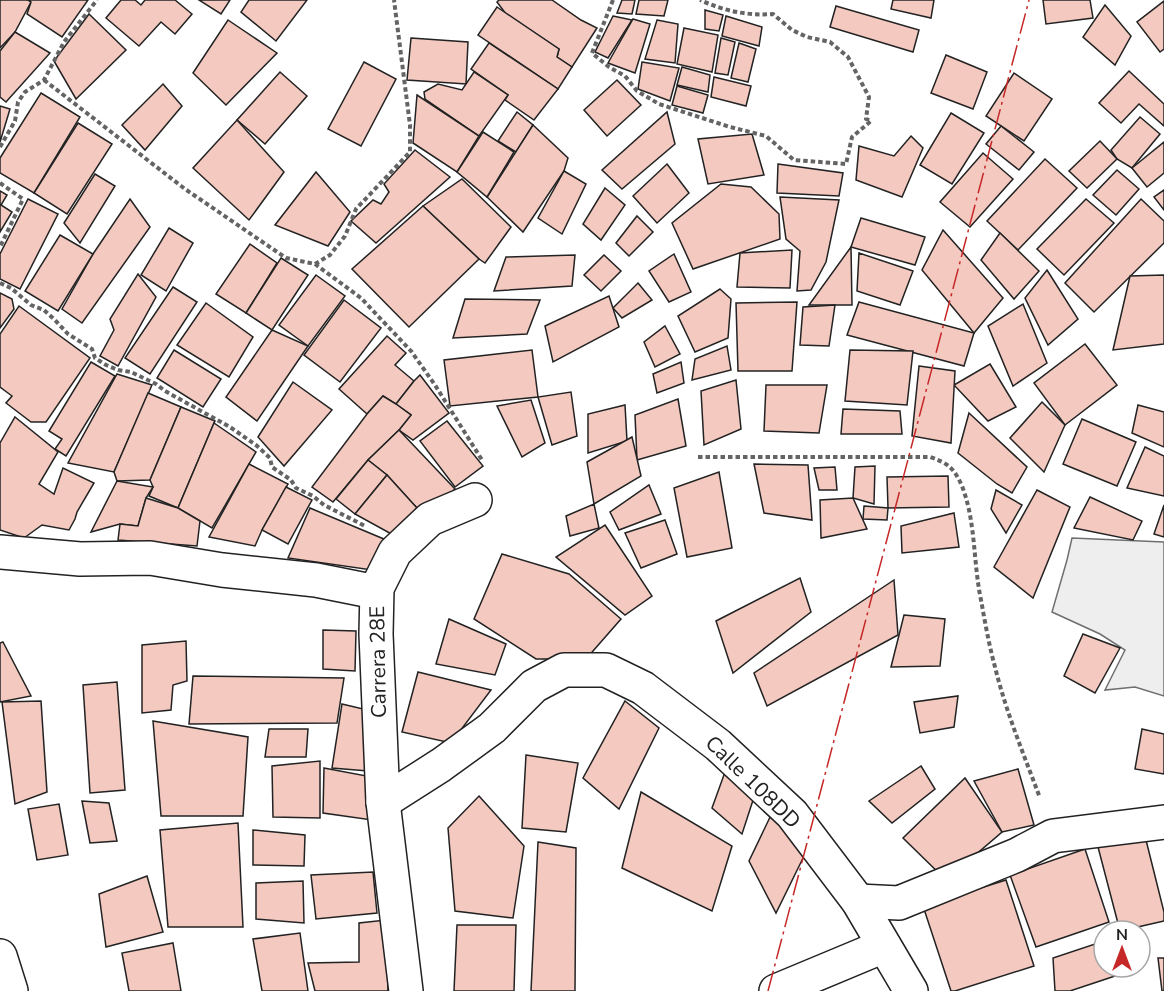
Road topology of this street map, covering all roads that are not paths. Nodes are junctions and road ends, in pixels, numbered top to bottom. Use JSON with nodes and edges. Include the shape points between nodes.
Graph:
{"nodes":[{"id":1,"x":475,"y":500,"type":"road end"},
{"id":2,"x":0,"y":552,"type":"edge"},
{"id":3,"x":377,"y":588,"type":"junction"},
{"id":4,"x":384,"y":802,"type":"junction"},
{"id":5,"x":1164,"y":822,"type":"edge"},
{"id":6,"x":858,"y":901,"type":"junction"},
{"id":7,"x":884,"y":946,"type":"junction"},
{"id":8,"x":0,"y":956,"type":"edge"},
{"id":9,"x":11,"y":991,"type":"edge"},
{"id":10,"x":406,"y":991,"type":"edge"},
{"id":11,"x":776,"y":991,"type":"edge"},
{"id":12,"x":911,"y":991,"type":"edge"}],
"edges":[{"from":1,"to":3,"type":"street","name":"Carrera 28E","via":[[430,519],[395,552]]},
{"from":2,"to":3,"type":"street","via":[[80,560],[150,558],[371,591]]},
{"from":3,"to":4,"type":"street","name":"Carrera 28E","via":[[375,634]]},
{"from":4,"to":6,"type":"street","name":"Calle 108DD","via":[[492,728],[534,686],[564,670],[606,670],[643,688],[718,745],[792,814]]},
{"from":4,"to":10,"type":"street","name":"Carrera 28E"},
{"from":5,"to":6,"type":"street","via":[[1053,836],[1017,855],[899,903]]},
{"from":6,"to":7,"type":"street","name":"Calle 108DD"},
{"from":7,"to":11,"type":"street"},
{"from":7,"to":12,"type":"street","name":"Calle 108DD"},
{"from":8,"to":9,"type":"street"}]}
